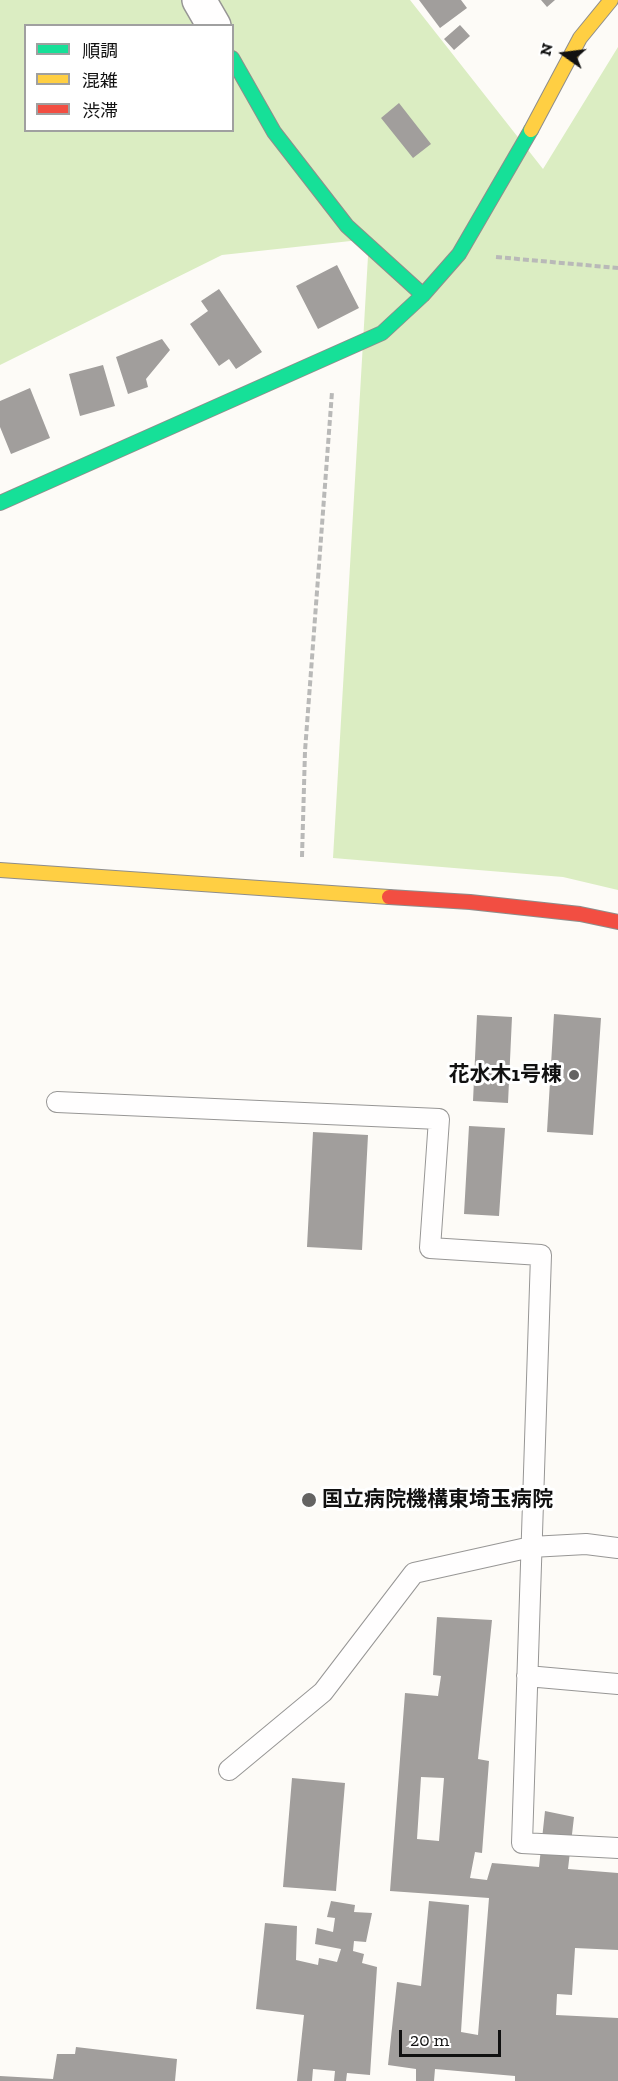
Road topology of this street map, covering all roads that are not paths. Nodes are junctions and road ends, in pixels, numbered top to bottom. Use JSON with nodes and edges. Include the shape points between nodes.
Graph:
{"nodes":[{"id":1,"x":200,"y":0,"type":"edge"},
{"id":2,"x":611,"y":0,"type":"edge"},
{"id":3,"x":213,"y":24,"type":"edge"},
{"id":4,"x":234,"y":62,"type":"edge"},
{"id":5,"x":423,"y":295,"type":"junction"},
{"id":6,"x":0,"y":503,"type":"edge"},
{"id":7,"x":0,"y":870,"type":"edge"},
{"id":8,"x":618,"y":922,"type":"edge"},
{"id":9,"x":57,"y":1102,"type":"dead end"},
{"id":10,"x":531,"y":1547,"type":"junction"},
{"id":11,"x":618,"y":1548,"type":"edge"},
{"id":12,"x":527,"y":1676,"type":"junction"},
{"id":13,"x":618,"y":1684,"type":"edge"},
{"id":14,"x":229,"y":1770,"type":"dead end"},
{"id":15,"x":618,"y":1848,"type":"edge"}],
"edges":[{"from":1,"to":3,"type":"street"},
{"from":2,"to":5,"type":"street","via":[[580,38],[459,254]]},
{"from":4,"to":5,"type":"street","via":[[274,132],[346,226]]},
{"from":5,"to":6,"type":"street","via":[[382,333]]},
{"from":7,"to":8,"type":"street","via":[[471,902]]},
{"from":9,"to":10,"type":"lane","via":[[439,1119],[429,1248],[541,1256]]},
{"from":10,"to":11,"type":"lane","via":[[586,1544]]},
{"from":10,"to":12,"type":"lane"},
{"from":10,"to":14,"type":"lane","via":[[414,1573],[323,1692]]},
{"from":12,"to":13,"type":"lane"},
{"from":12,"to":15,"type":"lane","via":[[522,1843]]}]}
